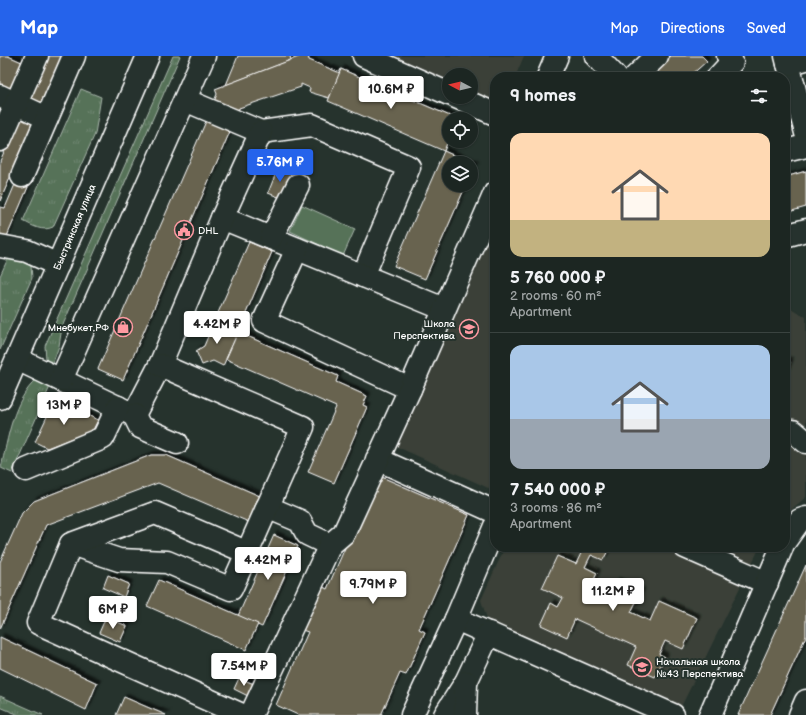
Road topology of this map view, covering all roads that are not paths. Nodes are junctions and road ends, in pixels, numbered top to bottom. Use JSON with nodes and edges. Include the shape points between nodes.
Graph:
{"nodes":[{"id":1,"x":74,"y":56,"type":"edge"},
{"id":2,"x":148,"y":56,"type":"edge"},
{"id":3,"x":204,"y":56,"type":"edge"},
{"id":4,"x":364,"y":56,"type":"edge"},
{"id":5,"x":596,"y":56,"type":"edge"},
{"id":6,"x":657,"y":56,"type":"edge"},
{"id":7,"x":728,"y":56,"type":"edge"},
{"id":8,"x":34,"y":57,"type":"edge"},
{"id":9,"x":793,"y":60,"type":"edge"},
{"id":10,"x":611,"y":72,"type":"edge"},
{"id":11,"x":640,"y":72,"type":"edge"},
{"id":12,"x":723,"y":72,"type":"edge"},
{"id":13,"x":442,"y":91,"type":"edge"},
{"id":14,"x":8,"y":100,"type":"edge"},
{"id":15,"x":185,"y":100,"type":"junction"},
{"id":16,"x":472,"y":104,"type":"edge"},
{"id":17,"x":490,"y":112,"type":"edge"},
{"id":18,"x":47,"y":118,"type":"junction"},
{"id":19,"x":261,"y":132,"type":"junction"},
{"id":20,"x":806,"y":133,"type":"edge"},
{"id":21,"x":0,"y":140,"type":"edge"},
{"id":22,"x":806,"y":146,"type":"edge"},
{"id":23,"x":790,"y":150,"type":"edge"},
{"id":24,"x":22,"y":176,"type":"dead end"},
{"id":25,"x":298,"y":185,"type":"dead end"},
{"id":26,"x":490,"y":204,"type":"edge"},
{"id":27,"x":222,"y":218,"type":"junction"},
{"id":28,"x":806,"y":230,"type":"edge"},
{"id":29,"x":790,"y":235,"type":"edge"},
{"id":30,"x":271,"y":238,"type":"junction"},
{"id":31,"x":0,"y":246,"type":"edge"},
{"id":32,"x":297,"y":249,"type":"junction"},
{"id":33,"x":58,"y":265,"type":"junction"},
{"id":34,"x":363,"y":276,"type":"junction"},
{"id":35,"x":444,"y":309,"type":"junction"},
{"id":36,"x":17,"y":359,"type":"junction"},
{"id":37,"x":160,"y":365,"type":"junction"},
{"id":38,"x":61,"y":380,"type":"junction"},
{"id":39,"x":410,"y":389,"type":"junction"},
{"id":40,"x":0,"y":398,"type":"edge"},
{"id":41,"x":126,"y":411,"type":"junction"},
{"id":42,"x":177,"y":443,"type":"dead end"},
{"id":43,"x":377,"y":459,"type":"junction"},
{"id":44,"x":26,"y":470,"type":"dead end"},
{"id":45,"x":266,"y":506,"type":"junction"},
{"id":46,"x":490,"y":510,"type":"edge"},
{"id":47,"x":806,"y":518,"type":"edge"},
{"id":48,"x":790,"y":534,"type":"edge"},
{"id":49,"x":490,"y":538,"type":"edge"},
{"id":50,"x":71,"y":544,"type":"junction"},
{"id":51,"x":330,"y":545,"type":"junction"},
{"id":52,"x":246,"y":552,"type":"junction"},
{"id":53,"x":696,"y":552,"type":"edge"},
{"id":54,"x":780,"y":552,"type":"edge"},
{"id":55,"x":767,"y":583,"type":"junction"},
{"id":56,"x":456,"y":619,"type":"junction"},
{"id":57,"x":489,"y":633,"type":"junction"},
{"id":58,"x":466,"y":682,"type":"junction"},
{"id":59,"x":806,"y":701,"type":"edge"},
{"id":60,"x":242,"y":715,"type":"edge"},
{"id":61,"x":251,"y":715,"type":"edge"},
{"id":62,"x":412,"y":715,"type":"edge"},
{"id":63,"x":445,"y":715,"type":"edge"},
{"id":64,"x":465,"y":715,"type":"edge"},
{"id":65,"x":673,"y":715,"type":"edge"},
{"id":66,"x":710,"y":715,"type":"edge"},
{"id":67,"x":800,"y":715,"type":"edge"}],
"edges":[{"from":1,"to":18,"type":"main road"},
{"from":2,"to":33,"type":"main road","name":"Быстринская улица"},
{"from":3,"to":15,"type":"main road"},
{"from":4,"to":13,"type":"main road"},
{"from":5,"to":10,"type":"main road"},
{"from":6,"to":11,"type":"main road"},
{"from":7,"to":12,"type":"main road","via":[[732,62]]},
{"from":8,"to":14,"type":"main road"},
{"from":9,"to":20,"type":"main road"},
{"from":14,"to":18,"type":"main road"},
{"from":14,"to":21,"type":"main road"},
{"from":15,"to":19,"type":"main road"},
{"from":15,"to":38,"type":"main road"},
{"from":16,"to":17,"type":"main road"},
{"from":18,"to":24,"type":"main road"},
{"from":19,"to":27,"type":"main road"},
{"from":19,"to":34,"type":"main road","via":[[312,125],[409,167]]},
{"from":22,"to":23,"type":"main road"},
{"from":25,"to":30,"type":"main road"},
{"from":26,"to":35,"type":"main road"},
{"from":27,"to":30,"type":"main road"},
{"from":27,"to":37,"type":"main road"},
{"from":28,"to":29,"type":"main road"},
{"from":30,"to":32,"type":"main road"},
{"from":31,"to":33,"type":"main road","via":[[27,251]]},
{"from":32,"to":34,"type":"main road"},
{"from":32,"to":39,"type":"main road","via":[[264,321]]},
{"from":33,"to":36,"type":"main road","name":"Быстринская улица"},
{"from":34,"to":35,"type":"main road"},
{"from":35,"to":39,"type":"main road"},
{"from":36,"to":38,"type":"main road"},
{"from":36,"to":40,"type":"main road","name":"Быстринская улица"},
{"from":37,"to":41,"type":"main road"},
{"from":37,"to":45,"type":"main road","via":[[303,427]]},
{"from":38,"to":41,"type":"main road"},
{"from":39,"to":43,"type":"main road"},
{"from":41,"to":42,"type":"main road","via":[[140,427]]},
{"from":41,"to":44,"type":"main road","via":[[103,438]]},
{"from":43,"to":46,"type":"main road"},
{"from":43,"to":51,"type":"main road","via":[[344,533]]},
{"from":45,"to":51,"type":"main road","via":[[300,521],[307,534]]},
{"from":45,"to":52,"type":"main road"},
{"from":47,"to":48,"type":"main road","via":[[800,520]]},
{"from":49,"to":56,"type":"main road"},
{"from":50,"to":52,"type":"main road","via":[[155,513]]},
{"from":50,"to":52,"type":"main road","via":[[119,560],[167,562],[231,588]]},
{"from":50,"to":60,"type":"main road","via":[[38,622]]},
{"from":51,"to":61,"type":"main road"},
{"from":53,"to":55,"type":"main road"},
{"from":54,"to":55,"type":"main road"},
{"from":55,"to":66,"type":"main road"},
{"from":56,"to":57,"type":"main road"},
{"from":56,"to":62,"type":"main road"},
{"from":57,"to":58,"type":"main road"},
{"from":57,"to":65,"type":"main road"},
{"from":58,"to":63,"type":"main road"},
{"from":58,"to":64,"type":"main road"},
{"from":59,"to":67,"type":"main road"}]}
